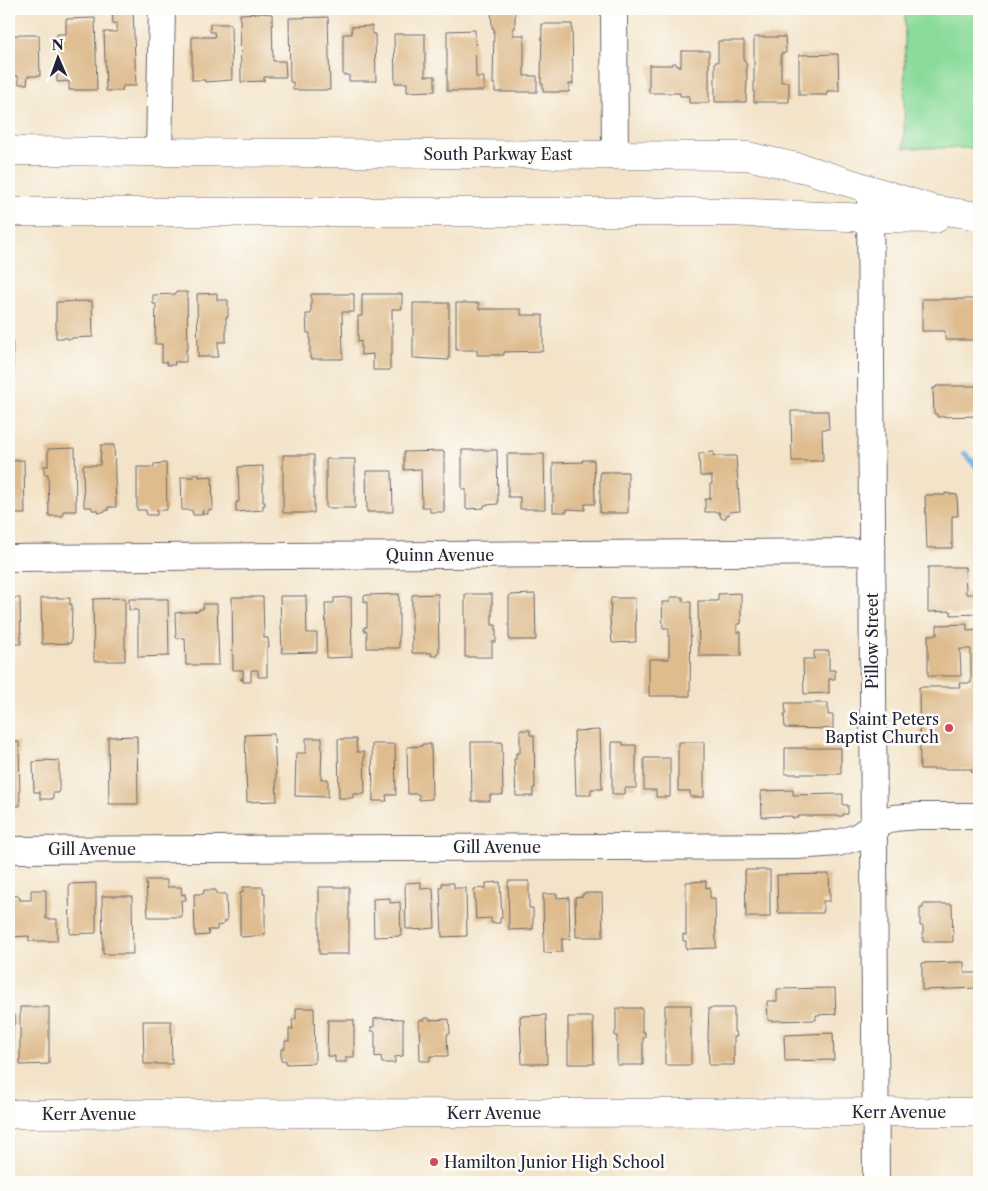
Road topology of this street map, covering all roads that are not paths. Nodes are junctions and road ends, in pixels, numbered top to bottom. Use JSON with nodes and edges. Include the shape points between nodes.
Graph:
{"nodes":[{"id":1,"x":162,"y":9,"type":"edge"},
{"id":2,"x":614,"y":9,"type":"edge"},
{"id":3,"x":9,"y":151,"type":"edge"},
{"id":4,"x":159,"y":152,"type":"junction"},
{"id":5,"x":615,"y":154,"type":"junction"},
{"id":6,"x":870,"y":190,"type":"junction"},
{"id":7,"x":9,"y":212,"type":"edge"},
{"id":8,"x":870,"y":218,"type":"junction"},
{"id":9,"x":979,"y":218,"type":"edge"},
{"id":10,"x":871,"y":552,"type":"junction"},
{"id":11,"x":9,"y":558,"type":"edge"},
{"id":12,"x":979,"y":816,"type":"edge"},
{"id":13,"x":873,"y":826,"type":"junction"},
{"id":14,"x":9,"y":850,"type":"edge"},
{"id":15,"x":875,"y":1112,"type":"junction"},
{"id":16,"x":979,"y":1112,"type":"edge"},
{"id":17,"x":9,"y":1114,"type":"edge"},
{"id":18,"x":876,"y":1182,"type":"edge"}],
"edges":[{"from":1,"to":4,"type":"street"},
{"from":2,"to":5,"type":"street"},
{"from":3,"to":4,"type":"main road","name":"South Parkway East"},
{"from":4,"to":5,"type":"main road","name":"South Parkway East"},
{"from":5,"to":6,"type":"main road","name":"South Parkway East","via":[[747,156],[806,169]]},
{"from":6,"to":8,"type":"street","name":"Pillow Street"},
{"from":6,"to":9,"type":"main road","name":"South Parkway East","via":[[932,209]]},
{"from":7,"to":8,"type":"main road","name":"South Parkway East","via":[[726,212]]},
{"from":8,"to":9,"type":"main road","name":"South Parkway East"},
{"from":8,"to":10,"type":"street","name":"Pillow Street"},
{"from":10,"to":11,"type":"street","name":"Quinn Avenue"},
{"from":10,"to":13,"type":"street","name":"Pillow Street"},
{"from":12,"to":13,"type":"street","name":"Gill Avenue","via":[[894,818]]},
{"from":13,"to":14,"type":"street","name":"Gill Avenue","via":[[857,837],[838,843],[796,846]]},
{"from":13,"to":15,"type":"street","name":"Pillow Street"},
{"from":15,"to":16,"type":"main road","name":"Kerr Avenue"},
{"from":15,"to":17,"type":"main road","name":"Kerr Avenue"},
{"from":15,"to":18,"type":"street","name":"Pillow Street"}]}
